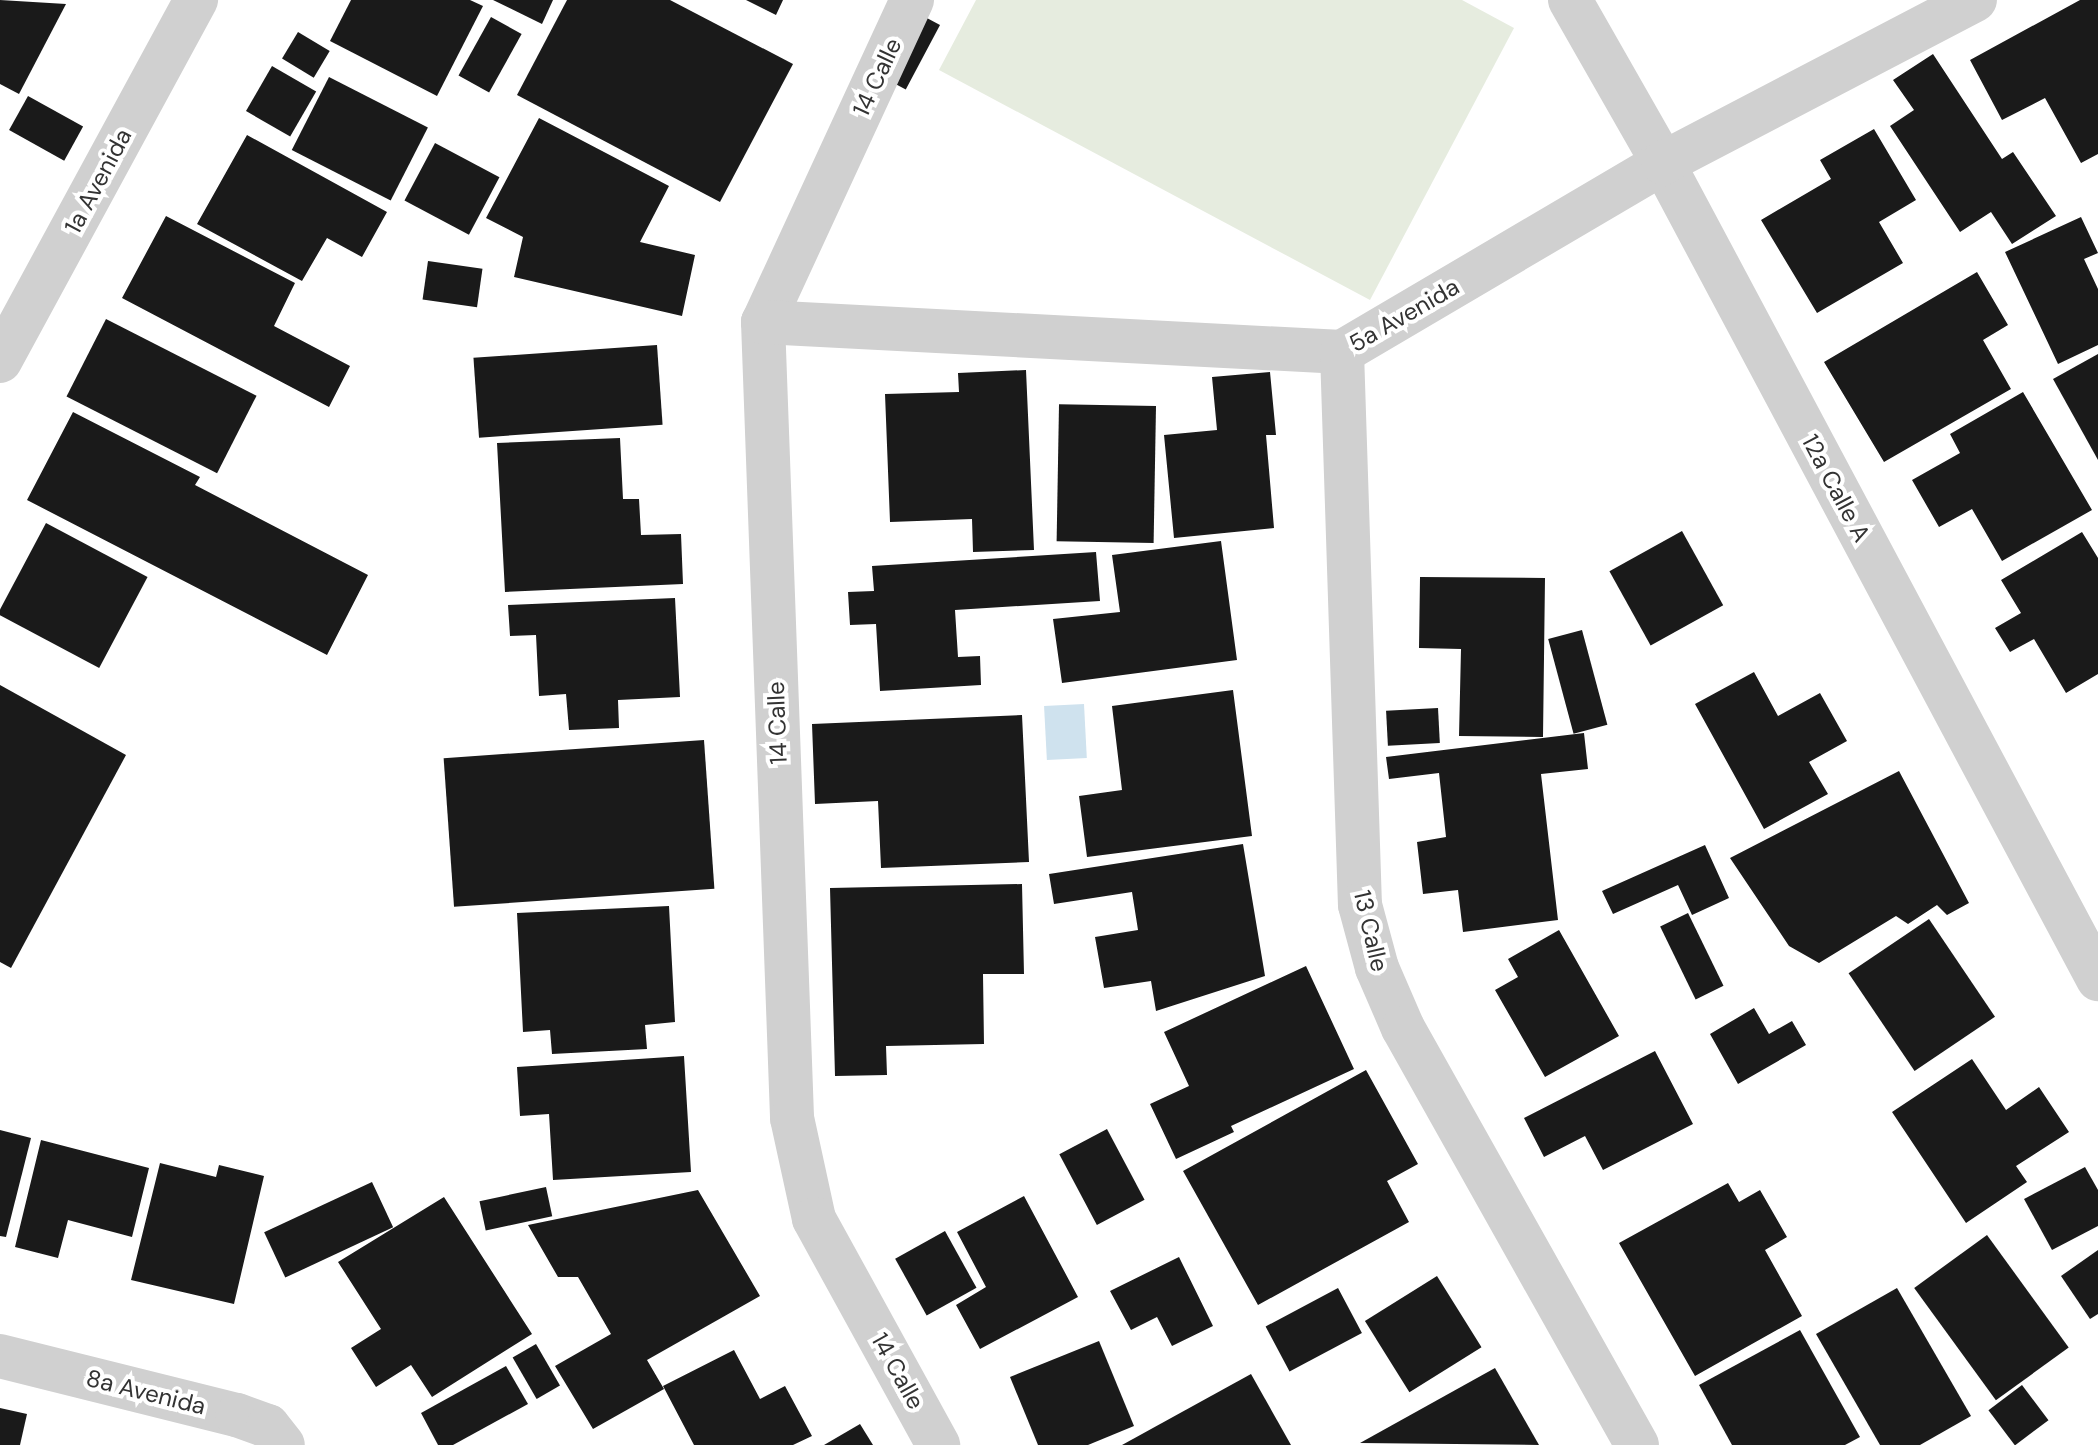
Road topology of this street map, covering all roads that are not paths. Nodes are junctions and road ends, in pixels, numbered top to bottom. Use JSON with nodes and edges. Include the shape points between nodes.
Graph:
{"nodes":[{"id":1,"x":196,"y":0,"type":"edge"},
{"id":2,"x":912,"y":0,"type":"edge"},
{"id":3,"x":1570,"y":0,"type":"edge"},
{"id":4,"x":1975,"y":0,"type":"edge"},
{"id":5,"x":1663,"y":163,"type":"junction"},
{"id":6,"x":763,"y":322,"type":"junction"},
{"id":7,"x":1342,"y":352,"type":"junction"},
{"id":8,"x":0,"y":361,"type":"edge"},
{"id":9,"x":2098,"y":979,"type":"edge"},
{"id":10,"x":0,"y":1356,"type":"edge"},
{"id":11,"x":283,"y":1445,"type":"edge"},
{"id":12,"x":938,"y":1445,"type":"edge"},
{"id":13,"x":1637,"y":1445,"type":"edge"}],
"edges":[{"from":1,"to":8,"type":"street","name":"1a Avenida"},
{"from":2,"to":6,"type":"street","name":"14 Calle"},
{"from":3,"to":5,"type":"street","name":"12a Calle A"},
{"from":4,"to":5,"type":"street","name":"5a Avenida"},
{"from":5,"to":7,"type":"street","name":"5a Avenida"},
{"from":5,"to":9,"type":"street","name":"12a Calle A"},
{"from":6,"to":7,"type":"street","name":"5a Avenida"},
{"from":6,"to":12,"type":"street","name":"14 Calle","via":[[792,1118],[814,1219]]},
{"from":7,"to":13,"type":"street","name":"13 Calle","via":[[1360,905],[1377,968],[1403,1028]]},
{"from":10,"to":11,"type":"street","name":"8a Avenida","via":[[237,1415],[268,1426]]}]}
